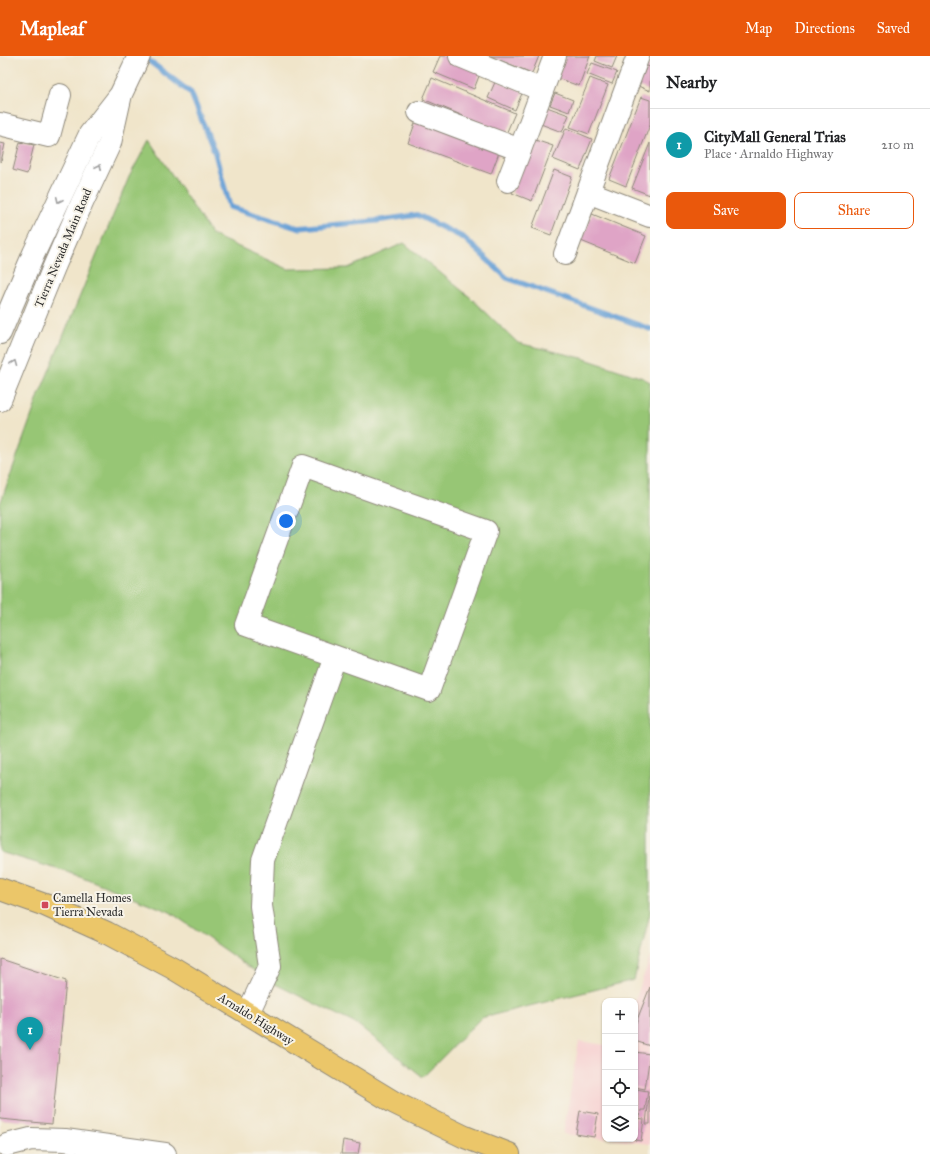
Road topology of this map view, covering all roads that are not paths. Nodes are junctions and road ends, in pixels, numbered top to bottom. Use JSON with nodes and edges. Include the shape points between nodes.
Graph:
{"nodes":[{"id":1,"x":139,"y":56,"type":"edge"},
{"id":2,"x":460,"y":56,"type":"edge"},
{"id":3,"x":555,"y":56,"type":"edge"},
{"id":4,"x":638,"y":56,"type":"edge"},
{"id":5,"x":125,"y":86,"type":"junction"},
{"id":6,"x":542,"y":90,"type":"junction"},
{"id":7,"x":60,"y":94,"type":"dead end"},
{"id":8,"x":419,"y":112,"type":"dead end"},
{"id":9,"x":0,"y":124,"type":"edge"},
{"id":10,"x":520,"y":150,"type":"junction"},
{"id":11,"x":508,"y":180,"type":"dead end"},
{"id":12,"x":588,"y":192,"type":"junction"},
{"id":13,"x":650,"y":216,"type":"edge"},
{"id":14,"x":565,"y":254,"type":"dead end"},
{"id":15,"x":0,"y":333,"type":"edge"},
{"id":16,"x":0,"y":400,"type":"edge"},
{"id":17,"x":335,"y":657,"type":"junction"},
{"id":18,"x":0,"y":889,"type":"edge"},
{"id":19,"x":248,"y":1014,"type":"junction"},
{"id":20,"x":6,"y":1147,"type":"edge"},
{"id":21,"x":165,"y":1154,"type":"edge"},
{"id":22,"x":509,"y":1154,"type":"edge"}],
"edges":[{"from":1,"to":5,"type":"street","name":"Tierra Nevada Main Road"},
{"from":2,"to":6,"type":"street"},
{"from":3,"to":6,"type":"street"},
{"from":4,"to":12,"type":"street"},
{"from":5,"to":15,"type":"street","name":"Tierra Nevada Main Road","one_way":true,"via":[[90,134]]},
{"from":16,"to":5,"type":"street","name":"Tierra Nevada Main Road","one_way":true,"via":[[54,267],[110,143]]},
{"from":6,"to":10,"type":"street"},
{"from":7,"to":9,"type":"street","via":[[49,136]]},
{"from":8,"to":10,"type":"street"},
{"from":10,"to":11,"type":"street"},
{"from":12,"to":13,"type":"street"},
{"from":12,"to":14,"type":"street"},
{"from":17,"to":17,"type":"street","via":[[246,625],[303,466],[486,531],[429,690]]},
{"from":17,"to":19,"type":"street","via":[[263,860],[261,906],[270,966]]},
{"from":18,"to":19,"type":"main road","name":"Arnaldo Highway","via":[[46,905],[107,933],[173,968]]},
{"from":19,"to":22,"type":"main road","name":"Arnaldo Highway","via":[[396,1103],[465,1138]]},
{"from":20,"to":21,"type":"street","via":[[31,1139],[66,1140]]}]}
